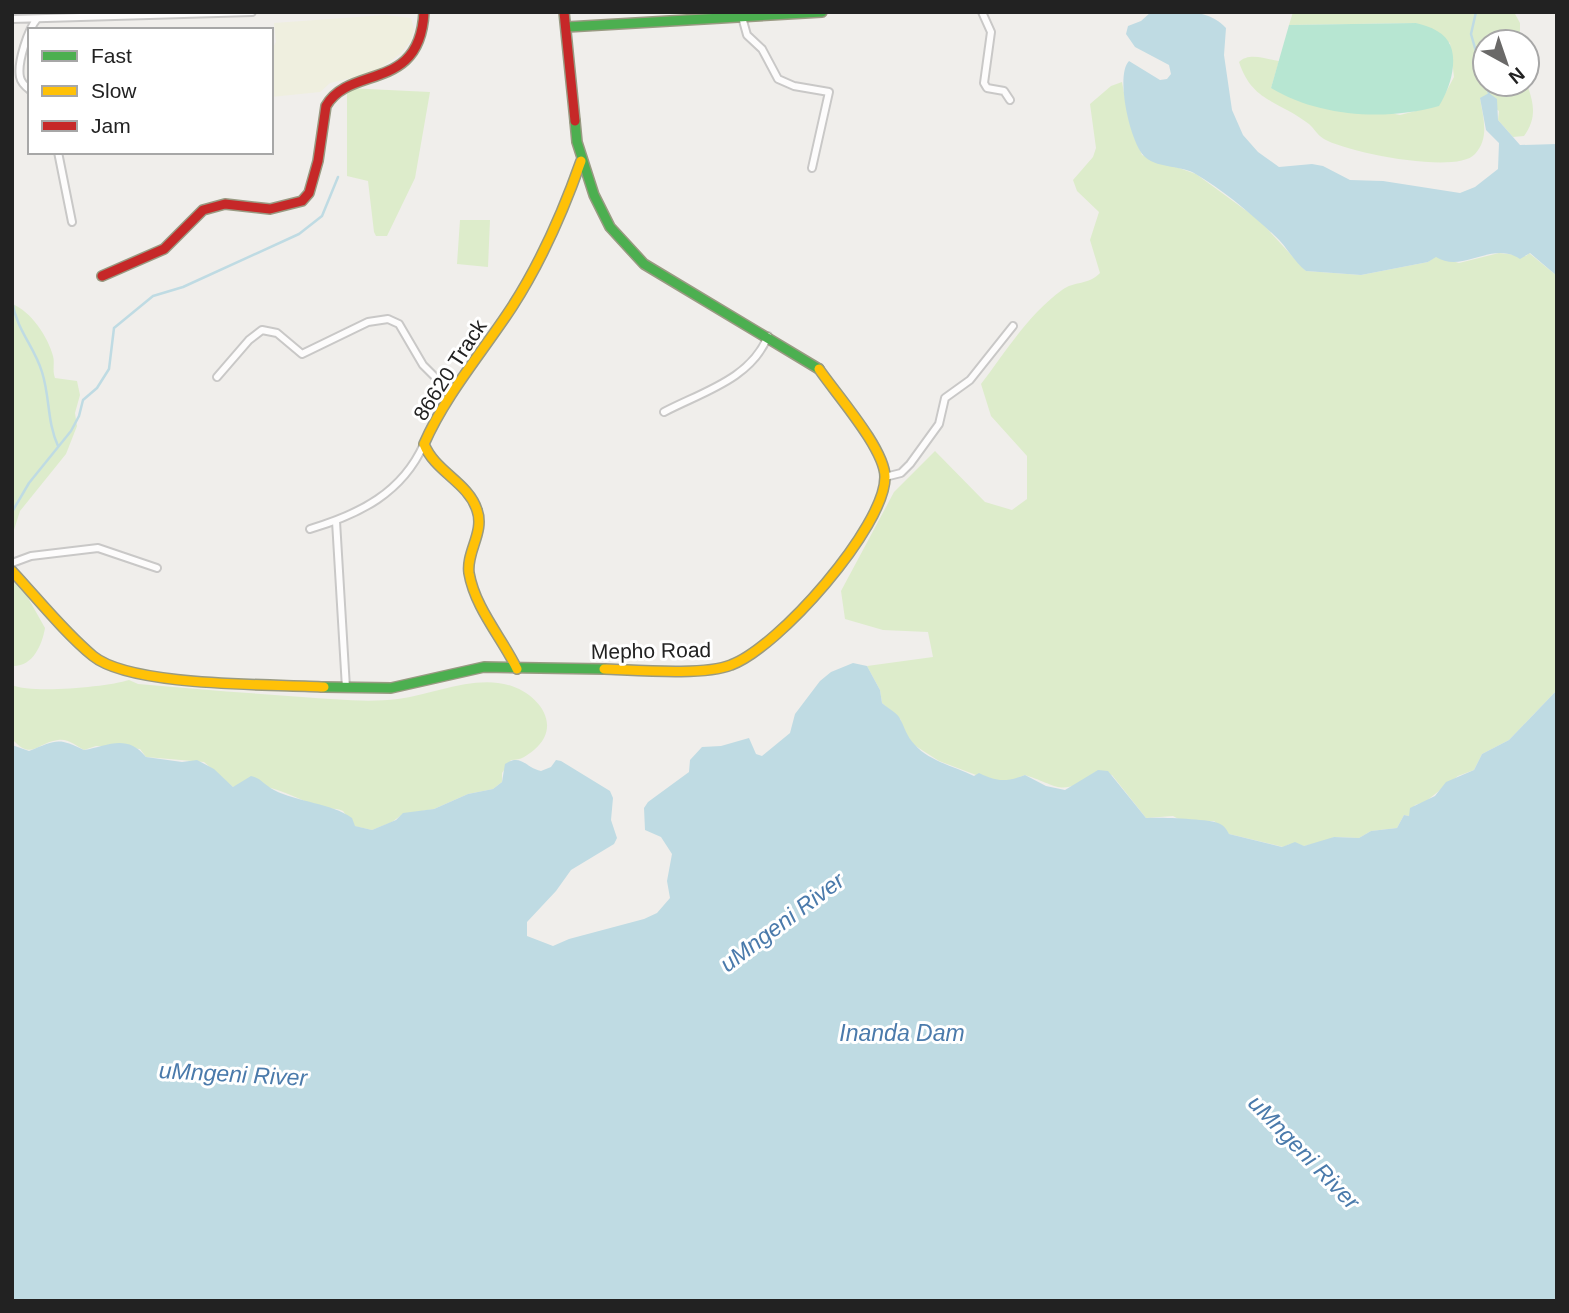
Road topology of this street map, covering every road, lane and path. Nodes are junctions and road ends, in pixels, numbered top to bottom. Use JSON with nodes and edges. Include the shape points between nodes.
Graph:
{"nodes":[{"id":1,"x":252,"y":12,"type":"edge"},
{"id":2,"x":424,"y":12,"type":"edge"},
{"id":3,"x":565,"y":12,"type":"edge"},
{"id":4,"x":822,"y":12,"type":"edge"},
{"id":5,"x":982,"y":12,"type":"edge"},
{"id":6,"x":704,"y":16,"type":"edge"},
{"id":7,"x":742,"y":17,"type":"junction"},
{"id":8,"x":12,"y":19,"type":"edge"},
{"id":9,"x":37,"y":19,"type":"junction"},
{"id":10,"x":567,"y":27,"type":"junction"},
{"id":11,"x":31,"y":28,"type":"edge"},
{"id":12,"x":28,"y":33,"type":"edge"},
{"id":13,"x":28,"y":88,"type":"edge"},
{"id":14,"x":1010,"y":100,"type":"dead end"},
{"id":15,"x":58,"y":154,"type":"edge"},
{"id":16,"x":581,"y":161,"type":"junction"},
{"id":17,"x":812,"y":168,"type":"dead end"},
{"id":18,"x":72,"y":222,"type":"dead end"},
{"id":19,"x":102,"y":276,"type":"dead end"},
{"id":20,"x":1013,"y":326,"type":"dead end"},
{"id":21,"x":768,"y":336,"type":"junction"},
{"id":22,"x":217,"y":377,"type":"dead end"},
{"id":23,"x":451,"y":393,"type":"junction"},
{"id":24,"x":664,"y":412,"type":"dead end"},
{"id":25,"x":424,"y":444,"type":"junction"},
{"id":26,"x":885,"y":477,"type":"junction"},
{"id":27,"x":336,"y":521,"type":"junction"},
{"id":28,"x":310,"y":529,"type":"dead end"},
{"id":29,"x":12,"y":563,"type":"edge"},
{"id":30,"x":157,"y":568,"type":"dead end"},
{"id":31,"x":12,"y":571,"type":"edge"},
{"id":32,"x":517,"y":668,"type":"junction"},
{"id":33,"x":346,"y":688,"type":"junction"}],
"edges":[{"from":1,"to":9,"type":"street"},
{"from":2,"to":19,"type":"street","via":[[422,40],[406,58],[379,77],[340,88],[331,97],[313,182],[302,201],[270,209],[225,204],[203,211],[164,249]]},
{"from":3,"to":10,"type":"street"},
{"from":4,"to":7,"type":"street"},
{"from":5,"to":14,"type":"street","via":[[991,32],[985,86],[1004,91]]},
{"from":6,"to":7,"type":"street"},
{"from":6,"to":10,"type":"street"},
{"from":7,"to":17,"type":"street","via":[[747,35],[762,49],[778,79],[829,92]]},
{"from":8,"to":9,"type":"street"},
{"from":9,"to":11,"type":"street"},
{"from":10,"to":16,"type":"street"},
{"from":12,"to":13,"type":"street","via":[[19,72]]},
{"from":15,"to":18,"type":"street"},
{"from":16,"to":21,"type":"street","via":[[610,227],[644,264]]},
{"from":16,"to":23,"type":"street","name":"86620 Track","via":[[563,214],[520,294]]},
{"from":20,"to":26,"type":"street","via":[[970,380],[945,398],[939,424],[910,464],[901,473]]},
{"from":21,"to":24,"type":"street","via":[[749,367]]},
{"from":21,"to":26,"type":"street","via":[[804,357],[824,376],[873,445]]},
{"from":22,"to":23,"type":"street","via":[[262,330],[277,333],[302,354],[368,323],[388,319],[399,324],[423,365]]},
{"from":23,"to":25,"type":"street","name":"86620 Track"},
{"from":25,"to":27,"type":"street","via":[[416,462],[383,498]]},
{"from":25,"to":32,"type":"street","name":"86620 Track","via":[[433,462],[477,509],[480,520],[469,571]]},
{"from":26,"to":32,"type":"street","name":"Mepho Road","via":[[877,509],[828,583],[748,658],[706,670]]},
{"from":27,"to":28,"type":"street"},
{"from":27,"to":33,"type":"street"},
{"from":29,"to":30,"type":"street","via":[[31,556],[98,548]]},
{"from":31,"to":33,"type":"street","name":"Mepho Road","via":[[94,657],[114,668],[156,677]]},
{"from":32,"to":33,"type":"street","name":"Mepho Road","via":[[484,667],[391,688]]}]}
